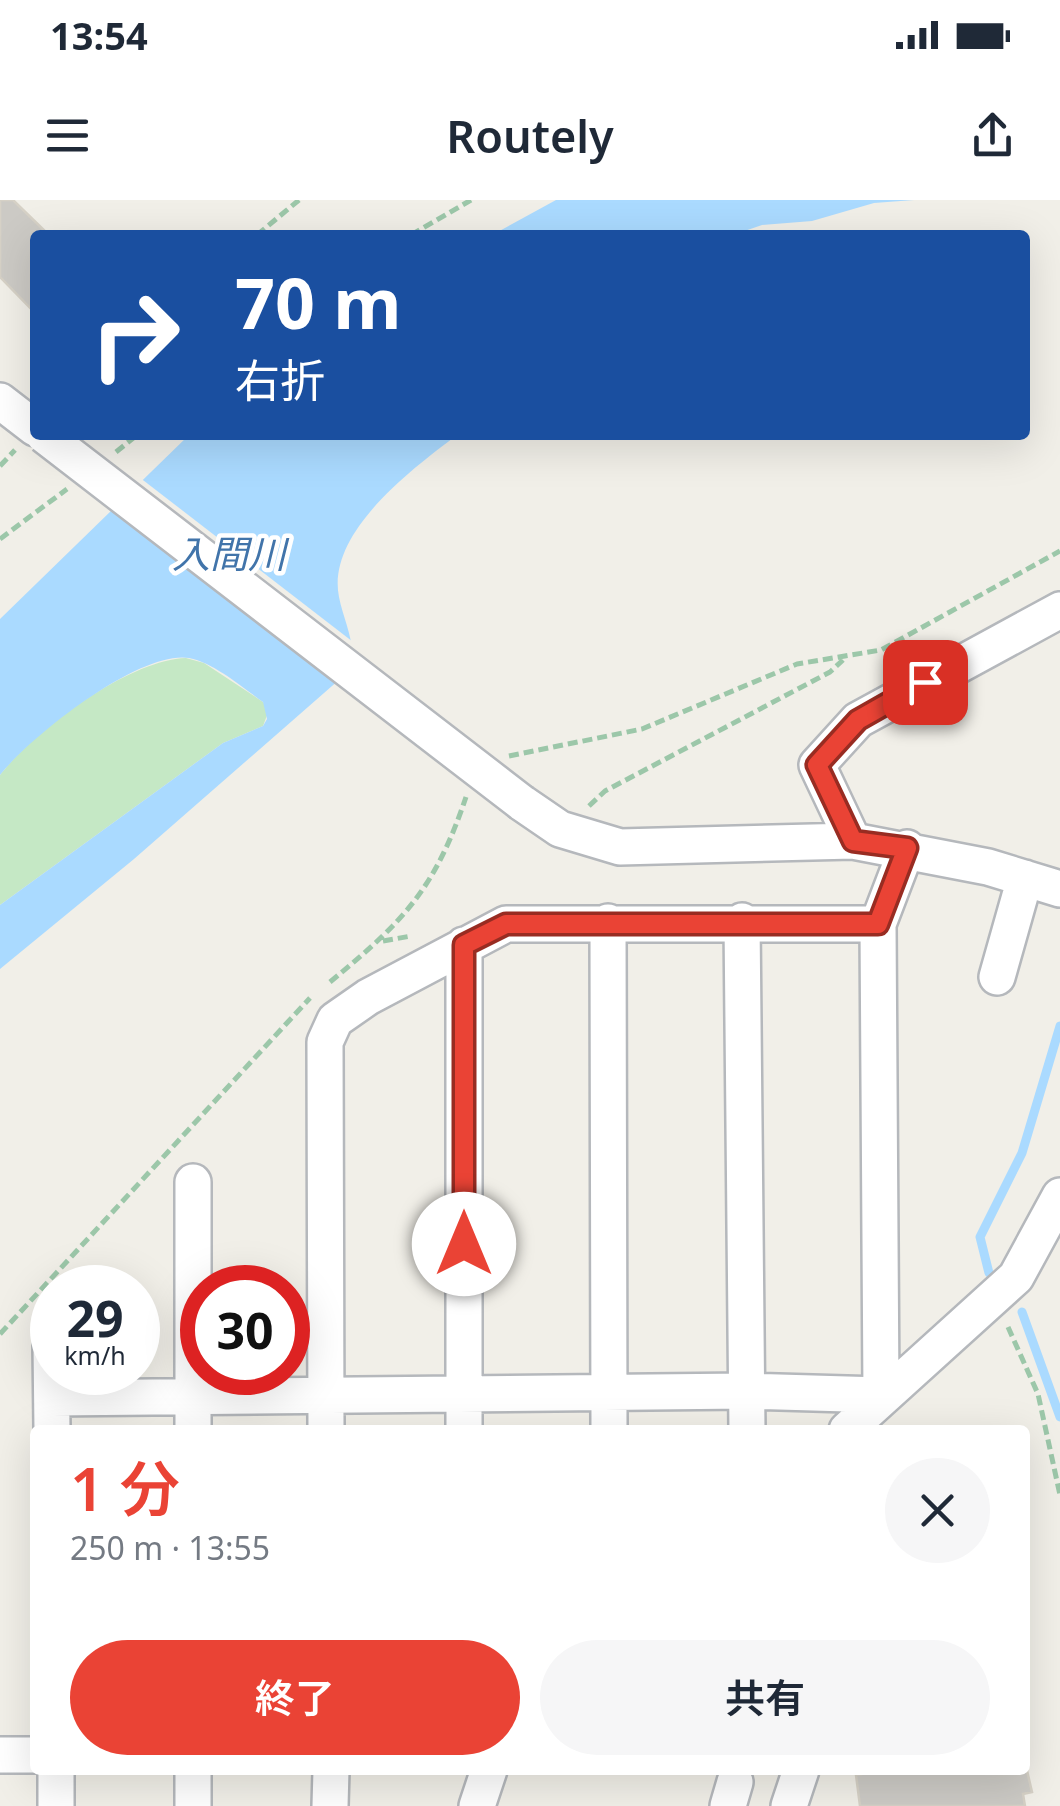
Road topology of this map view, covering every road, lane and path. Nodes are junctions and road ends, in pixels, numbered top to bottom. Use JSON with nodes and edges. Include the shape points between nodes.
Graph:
{"nodes":[{"id":1,"x":298,"y":200,"type":"edge"},
{"id":2,"x":471,"y":200,"type":"edge"},
{"id":3,"x":263,"y":230,"type":"edge"},
{"id":4,"x":420,"y":230,"type":"edge"},
{"id":5,"x":50,"y":440,"type":"edge"},
{"id":6,"x":1060,"y":551,"type":"edge"},
{"id":7,"x":1060,"y":610,"type":"edge"},
{"id":8,"x":845,"y":658,"type":"junction"},
{"id":9,"x":499,"y":761,"type":"dead end"},
{"id":10,"x":470,"y":787,"type":"dead end"},
{"id":11,"x":584,"y":811,"type":"dead end"},
{"id":12,"x":853,"y":841,"type":"junction"},
{"id":13,"x":907,"y":848,"type":"junction"},
{"id":14,"x":1026,"y":878,"type":"junction"},
{"id":15,"x":1060,"y":888,"type":"edge"},
{"id":16,"x":742,"y":921,"type":"junction"},
{"id":17,"x":608,"y":922,"type":"junction"},
{"id":18,"x":878,"y":924,"type":"junction"},
{"id":19,"x":464,"y":945,"type":"junction"},
{"id":20,"x":998,"y":976,"type":"dead end"},
{"id":21,"x":328,"y":983,"type":"dead end"},
{"id":22,"x":315,"y":994,"type":"dead end"},
{"id":23,"x":193,"y":1182,"type":"dead end"},
{"id":24,"x":1060,"y":1196,"type":"edge"},
{"id":25,"x":995,"y":1298,"type":"junction"},
{"id":26,"x":0,"y":1334,"type":"edge"},
{"id":27,"x":746,"y":1391,"type":"junction"},
{"id":28,"x":610,"y":1392,"type":"junction"},
{"id":29,"x":464,"y":1394,"type":"junction"},
{"id":30,"x":882,"y":1395,"type":"junction"},
{"id":31,"x":193,"y":1413,"type":"edge"},
{"id":32,"x":326,"y":1413,"type":"edge"},
{"id":33,"x":52,"y":1414,"type":"edge"},
{"id":34,"x":464,"y":1425,"type":"edge"},
{"id":35,"x":609,"y":1425,"type":"edge"},
{"id":36,"x":747,"y":1425,"type":"edge"},
{"id":37,"x":852,"y":1425,"type":"edge"},
{"id":38,"x":1060,"y":1495,"type":"edge"},
{"id":39,"x":30,"y":1755,"type":"edge"},
{"id":40,"x":0,"y":1756,"type":"edge"},
{"id":41,"x":56,"y":1775,"type":"edge"},
{"id":42,"x":193,"y":1775,"type":"edge"},
{"id":43,"x":331,"y":1775,"type":"edge"},
{"id":44,"x":487,"y":1775,"type":"edge"},
{"id":45,"x":799,"y":1775,"type":"edge"},
{"id":46,"x":56,"y":1806,"type":"edge"},
{"id":47,"x":193,"y":1806,"type":"edge"},
{"id":48,"x":330,"y":1806,"type":"edge"},
{"id":49,"x":477,"y":1806,"type":"edge"},
{"id":50,"x":790,"y":1806,"type":"edge"}],
"edges":[{"from":1,"to":3,"type":"path"},
{"from":2,"to":4,"type":"path"},
{"from":5,"to":12,"type":"street","bridge":true,"via":[[560,829],[620,846]]},
{"from":6,"to":8,"type":"path","via":[[881,650]]},
{"from":7,"to":12,"type":"street","via":[[858,720],[834,742],[817,765]]},
{"from":8,"to":9,"type":"path","via":[[797,664],[642,729],[518,751]]},
{"from":8,"to":11,"type":"path","via":[[605,792]]},
{"from":10,"to":21,"type":"path","via":[[429,886],[380,941]]},
{"from":12,"to":13,"type":"street"},
{"from":13,"to":14,"type":"street"},
{"from":13,"to":18,"type":"street"},
{"from":14,"to":15,"type":"street"},
{"from":14,"to":20,"type":"street"},
{"from":16,"to":17,"type":"street"},
{"from":16,"to":18,"type":"street"},
{"from":16,"to":27,"type":"street"},
{"from":17,"to":19,"type":"street","via":[[506,924]]},
{"from":17,"to":28,"type":"street"},
{"from":18,"to":30,"type":"street"},
{"from":19,"to":29,"type":"street"},
{"from":19,"to":32,"type":"street","via":[[335,1020],[326,1042]]},
{"from":22,"to":26,"type":"path"},
{"from":23,"to":31,"type":"street"},
{"from":24,"to":25,"type":"street","via":[[1016,1277]]},
{"from":25,"to":30,"type":"street"},
{"from":25,"to":38,"type":"path","via":[[1038,1394]]},
{"from":27,"to":28,"type":"street"},
{"from":27,"to":30,"type":"street"},
{"from":27,"to":36,"type":"street"},
{"from":28,"to":29,"type":"street"},
{"from":28,"to":35,"type":"street"},
{"from":29,"to":32,"type":"street"},
{"from":29,"to":34,"type":"street"},
{"from":30,"to":37,"type":"street"},
{"from":31,"to":32,"type":"street"},
{"from":31,"to":33,"type":"street"},
{"from":39,"to":40,"type":"street"},
{"from":41,"to":46,"type":"street"},
{"from":42,"to":47,"type":"street"},
{"from":43,"to":48,"type":"street"},
{"from":44,"to":49,"type":"street"},
{"from":45,"to":50,"type":"street"}]}
